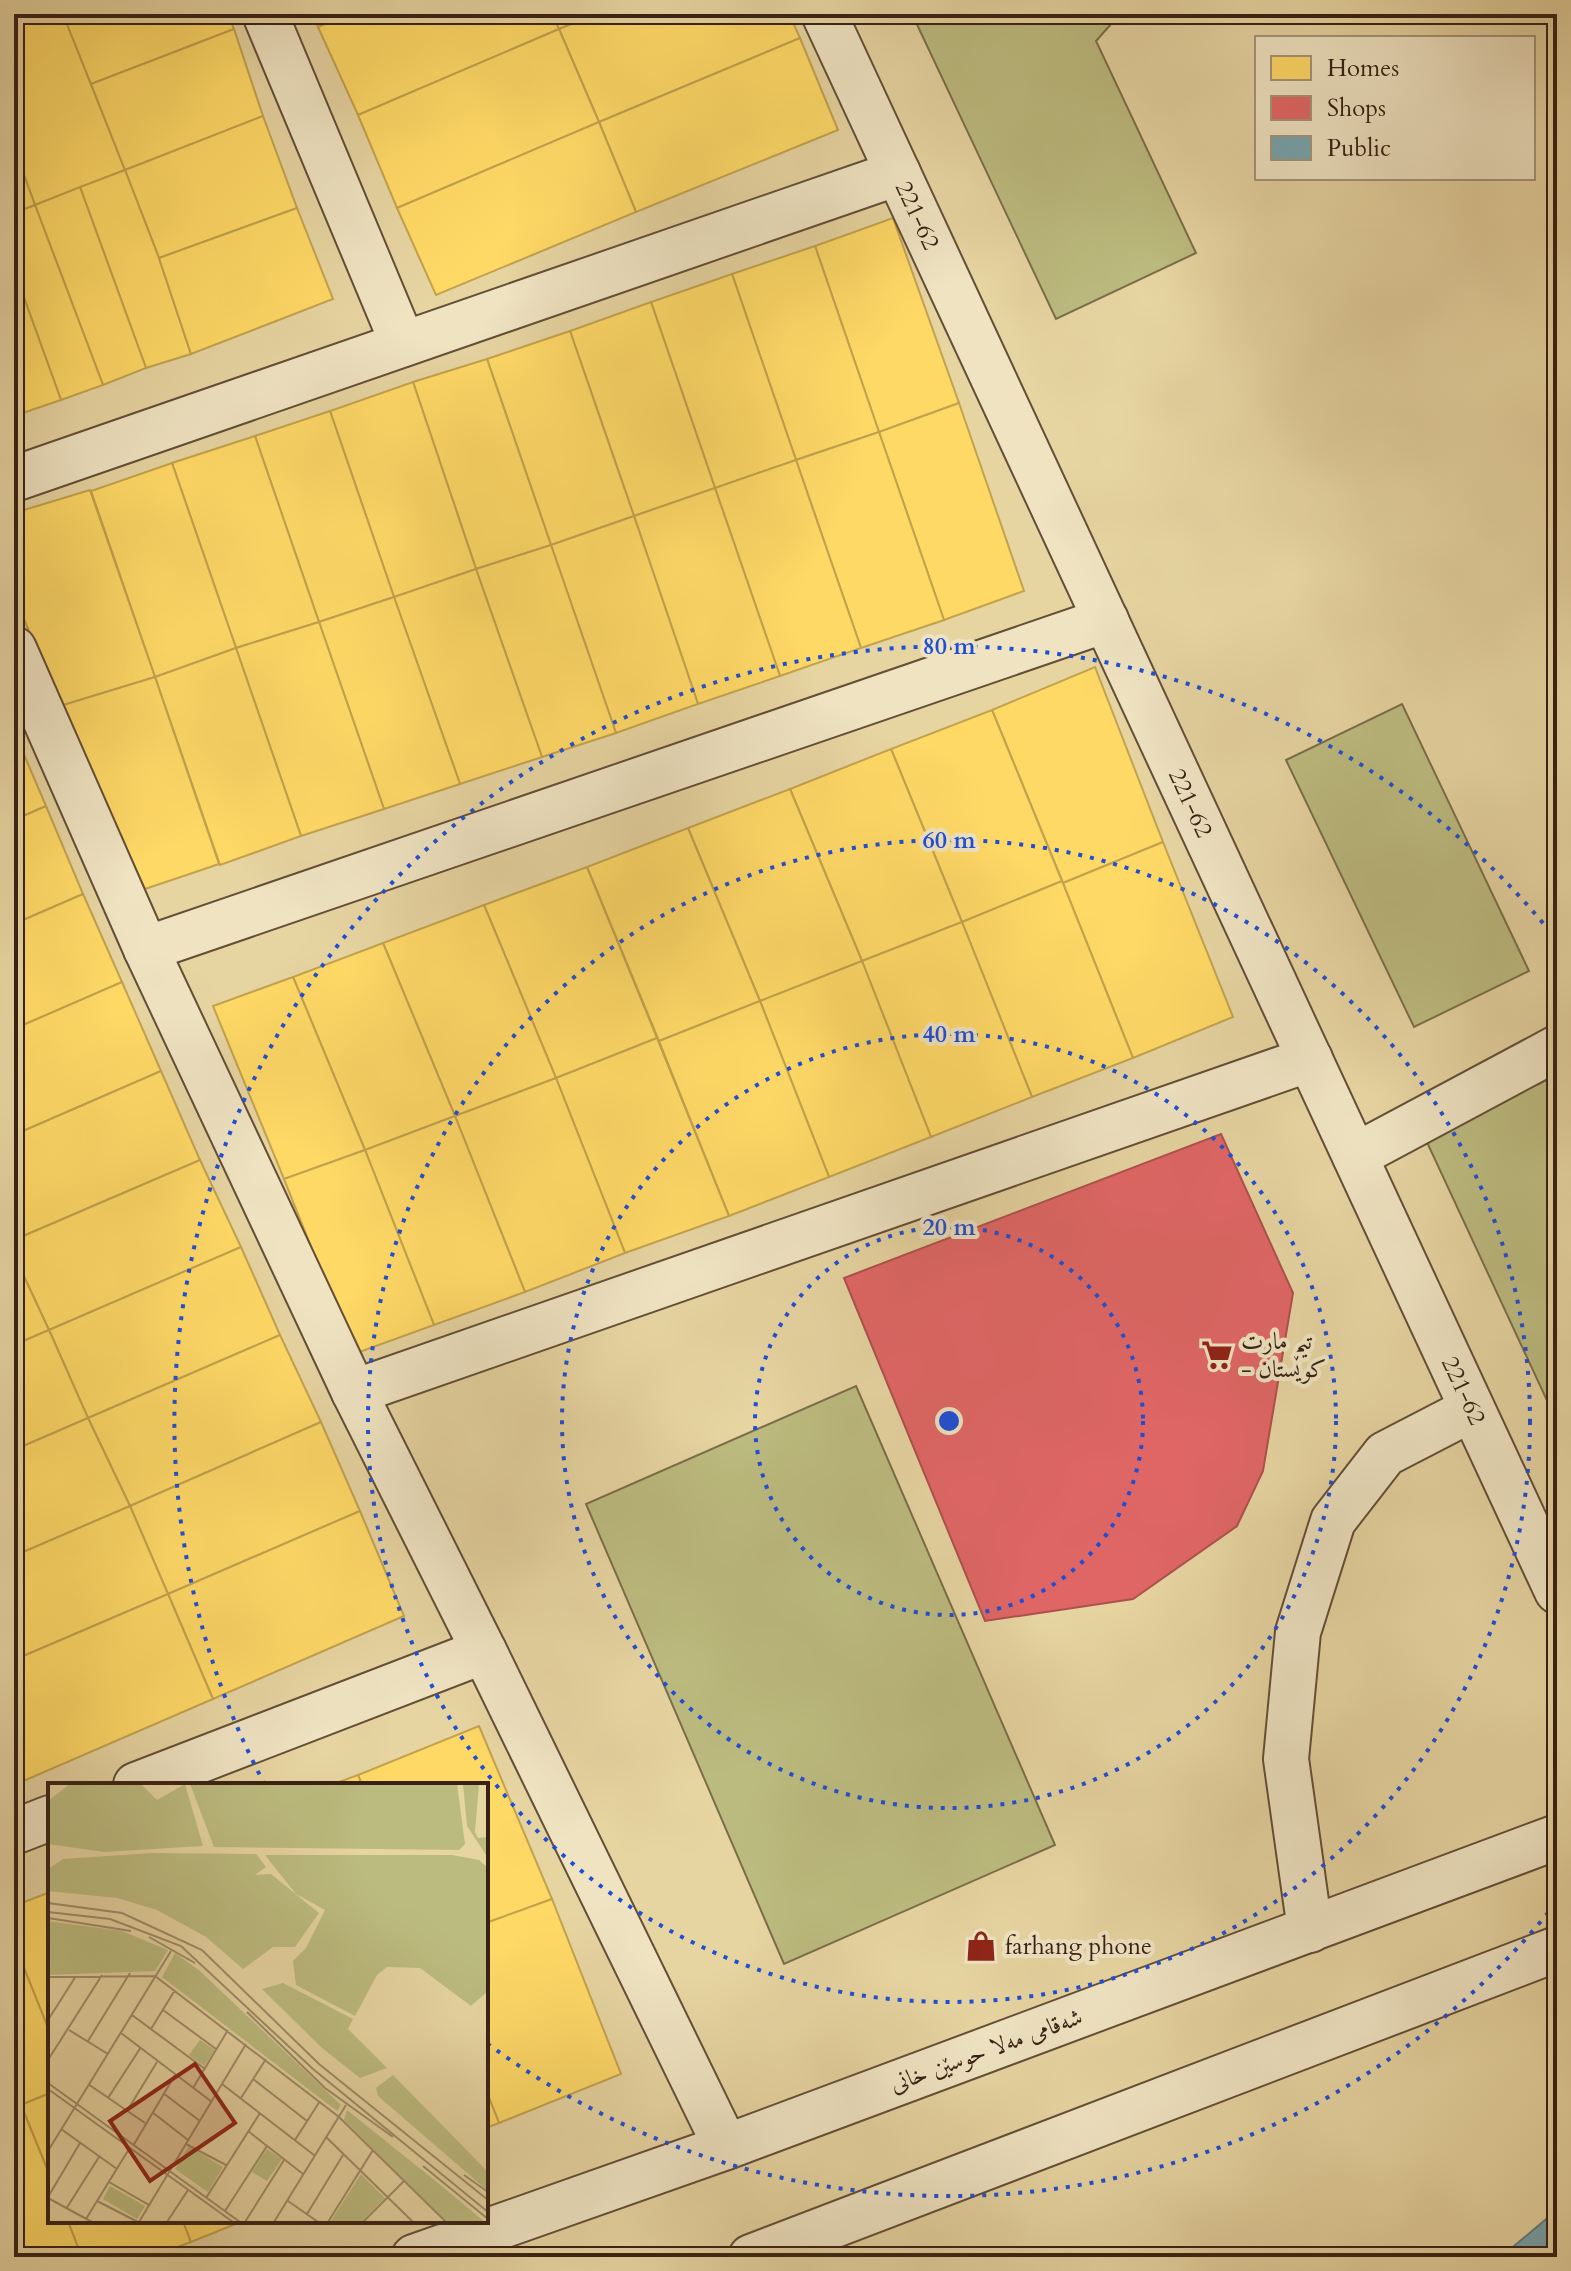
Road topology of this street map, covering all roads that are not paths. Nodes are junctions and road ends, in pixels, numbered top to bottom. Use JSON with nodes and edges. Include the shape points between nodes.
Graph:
{"nodes":[{"id":1,"x":265,"y":14,"type":"edge"},
{"id":2,"x":824,"y":14,"type":"edge"},
{"id":3,"x":898,"y":173,"type":"junction"},
{"id":4,"x":403,"y":344,"type":"junction"},
{"id":5,"x":14,"y":479,"type":"edge"},
{"id":6,"x":1106,"y":620,"type":"junction"},
{"id":7,"x":14,"y":649,"type":"edge"},
{"id":8,"x":146,"y":949,"type":"junction"},
{"id":9,"x":1557,"y":1048,"type":"edge"},
{"id":10,"x":1310,"y":1059,"type":"junction"},
{"id":11,"x":1355,"y":1156,"type":"junction"},
{"id":12,"x":354,"y":1392,"type":"junction"},
{"id":13,"x":1472,"y":1409,"type":"junction"},
{"id":14,"x":1557,"y":1591,"type":"edge"},
{"id":15,"x":484,"y":1651,"type":"junction"},
{"id":16,"x":141,"y":1783,"type":"edge"},
{"id":17,"x":48,"y":1819,"type":"edge"},
{"id":18,"x":14,"y":1832,"type":"edge"},
{"id":19,"x":1557,"y":1837,"type":"edge"},
{"id":20,"x":1310,"y":1930,"type":"junction"},
{"id":21,"x":1557,"y":1949,"type":"edge"},
{"id":22,"x":726,"y":2147,"type":"junction"},
{"id":23,"x":414,"y":2257,"type":"edge"},
{"id":24,"x":751,"y":2257,"type":"edge"}],
"edges":[{"from":1,"to":4,"type":"street"},
{"from":2,"to":3,"type":"street","name":"221-62"},
{"from":3,"to":4,"type":"street"},
{"from":3,"to":6,"type":"street","name":"221-62"},
{"from":4,"to":5,"type":"street"},
{"from":6,"to":8,"type":"street"},
{"from":6,"to":10,"type":"street","name":"221-62"},
{"from":7,"to":8,"type":"street"},
{"from":8,"to":12,"type":"street"},
{"from":9,"to":11,"type":"street"},
{"from":10,"to":11,"type":"street","name":"221-62"},
{"from":10,"to":12,"type":"street"},
{"from":11,"to":13,"type":"street","name":"221-62"},
{"from":12,"to":15,"type":"street"},
{"from":13,"to":14,"type":"street","name":"221-62"},
{"from":13,"to":20,"type":"street","via":[[1385,1454],[1333,1521],[1298,1632],[1286,1759]]},
{"from":15,"to":16,"type":"street"},
{"from":15,"to":22,"type":"street"},
{"from":17,"to":18,"type":"street"},
{"from":19,"to":20,"type":"street","name":"شەقامی مەلا حوسێن خانی"},
{"from":20,"to":22,"type":"street","name":"شەقامی مەلا حوسێن خانی"},
{"from":21,"to":24,"type":"street"},
{"from":22,"to":23,"type":"street","name":"شەقامی مەلا حوسێن خانی"}]}
